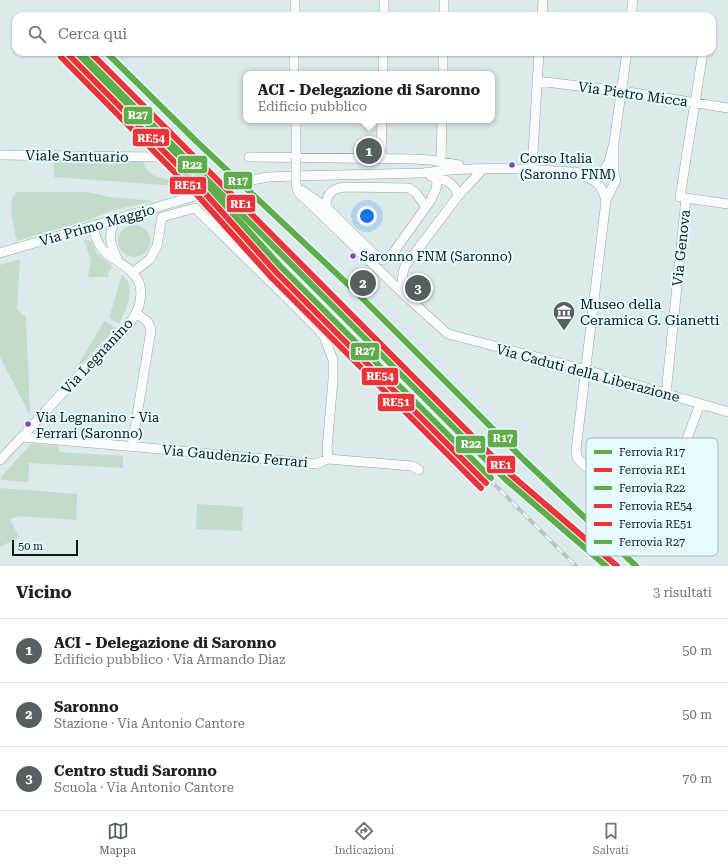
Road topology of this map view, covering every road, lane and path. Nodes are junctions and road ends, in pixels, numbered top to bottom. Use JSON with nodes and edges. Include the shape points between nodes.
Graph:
{"nodes":[{"id":1,"x":295,"y":0,"type":"edge"},
{"id":2,"x":384,"y":0,"type":"edge"},
{"id":3,"x":444,"y":0,"type":"edge"},
{"id":4,"x":543,"y":0,"type":"edge"},
{"id":5,"x":633,"y":0,"type":"edge"},
{"id":6,"x":295,"y":12,"type":"edge"},
{"id":7,"x":384,"y":12,"type":"edge"},
{"id":8,"x":444,"y":12,"type":"edge"},
{"id":9,"x":542,"y":12,"type":"edge"},
{"id":10,"x":632,"y":12,"type":"edge"},
{"id":11,"x":294,"y":56,"type":"edge"},
{"id":12,"x":383,"y":56,"type":"edge"},
{"id":13,"x":443,"y":56,"type":"edge"},
{"id":14,"x":539,"y":56,"type":"edge"},
{"id":15,"x":626,"y":56,"type":"edge"},
{"id":16,"x":702,"y":56,"type":"edge"},
{"id":17,"x":294,"y":71,"type":"edge"},
{"id":18,"x":383,"y":71,"type":"edge"},
{"id":19,"x":443,"y":71,"type":"edge"},
{"id":20,"x":538,"y":81,"type":"junction"},
{"id":21,"x":622,"y":91,"type":"junction"},
{"id":22,"x":695,"y":103,"type":"junction"},
{"id":23,"x":728,"y":108,"type":"edge"},
{"id":24,"x":296,"y":123,"type":"edge"},
{"id":25,"x":382,"y":123,"type":"edge"},
{"id":26,"x":442,"y":123,"type":"edge"},
{"id":27,"x":614,"y":142,"type":"junction"},
{"id":28,"x":0,"y":155,"type":"edge"},
{"id":29,"x":154,"y":157,"type":"dead end"},
{"id":30,"x":249,"y":157,"type":"dead end"},
{"id":31,"x":296,"y":158,"type":"junction"},
{"id":32,"x":381,"y":159,"type":"junction"},
{"id":33,"x":441,"y":162,"type":"junction"},
{"id":34,"x":481,"y":168,"type":"junction"},
{"id":35,"x":532,"y":170,"type":"junction"},
{"id":36,"x":574,"y":172,"type":"junction"},
{"id":37,"x":423,"y":173,"type":"junction"},
{"id":38,"x":435,"y":177,"type":"junction"},
{"id":39,"x":247,"y":181,"type":"tunnel mouth"},
{"id":40,"x":296,"y":183,"type":"junction"},
{"id":41,"x":195,"y":196,"type":"tunnel mouth"},
{"id":42,"x":458,"y":196,"type":"junction"},
{"id":43,"x":683,"y":197,"type":"junction"},
{"id":44,"x":606,"y":200,"type":"junction"},
{"id":45,"x":728,"y":204,"type":"edge"},
{"id":46,"x":326,"y":207,"type":"junction"},
{"id":47,"x":426,"y":207,"type":"junction"},
{"id":48,"x":117,"y":219,"type":"junction"},
{"id":49,"x":93,"y":226,"type":"junction"},
{"id":50,"x":0,"y":253,"type":"edge"},
{"id":51,"x":118,"y":262,"type":"junction"},
{"id":52,"x":132,"y":272,"type":"junction"},
{"id":53,"x":405,"y":295,"type":"junction"},
{"id":54,"x":136,"y":313,"type":"junction"},
{"id":55,"x":586,"y":370,"type":"junction"},
{"id":56,"x":666,"y":394,"type":"junction"},
{"id":57,"x":700,"y":404,"type":"junction"},
{"id":58,"x":728,"y":412,"type":"edge"},
{"id":59,"x":22,"y":437,"type":"junction"},
{"id":60,"x":687,"y":438,"type":"edge"},
{"id":61,"x":132,"y":446,"type":"junction"},
{"id":62,"x":328,"y":459,"type":"junction"},
{"id":63,"x":0,"y":460,"type":"edge"},
{"id":64,"x":586,"y":467,"type":"edge"},
{"id":65,"x":419,"y":470,"type":"dead end"}],
"edges":[{"from":1,"to":6,"type":"street"},
{"from":2,"to":7,"type":"street"},
{"from":3,"to":8,"type":"street"},
{"from":4,"to":9,"type":"street"},
{"from":5,"to":10,"type":"street"},
{"from":11,"to":17,"type":"street"},
{"from":12,"to":18,"type":"street"},
{"from":13,"to":19,"type":"street"},
{"from":14,"to":20,"type":"street"},
{"from":15,"to":21,"type":"street"},
{"from":16,"to":22,"type":"street","name":"Via Genova"},
{"from":20,"to":21,"type":"street","name":"Via Pietro Micca"},
{"from":20,"to":35,"type":"street"},
{"from":21,"to":22,"type":"street","name":"Via Pietro Micca"},
{"from":21,"to":27,"type":"street"},
{"from":22,"to":23,"type":"street","name":"Via Pietro Micca"},
{"from":22,"to":43,"type":"street","name":"Via Genova"},
{"from":24,"to":31,"type":"street"},
{"from":25,"to":32,"type":"street"},
{"from":26,"to":33,"type":"street"},
{"from":27,"to":36,"type":"street","via":[[604,171],[596,174]]},
{"from":27,"to":44,"type":"street","via":[[616,180]]},
{"from":28,"to":29,"type":"street","name":"Viale Santuario"},
{"from":30,"to":31,"type":"street"},
{"from":31,"to":32,"type":"street"},
{"from":31,"to":40,"type":"street","bridge":true},
{"from":32,"to":33,"type":"street","via":[[424,159]]},
{"from":33,"to":34,"type":"street"},
{"from":34,"to":35,"type":"street"},
{"from":34,"to":37,"type":"street"},
{"from":34,"to":42,"type":"street"},
{"from":35,"to":36,"type":"street"},
{"from":36,"to":44,"type":"street","via":[[598,183]]},
{"from":37,"to":38,"type":"street"},
{"from":37,"to":39,"type":"street","via":[[268,177]]},
{"from":38,"to":42,"type":"street","via":[[450,182],[457,190]]},
{"from":38,"to":47,"type":"street","via":[[436,189]]},
{"from":40,"to":46,"type":"street","via":[[301,190]]},
{"from":40,"to":53,"type":"street","via":[[298,192]]},
{"from":41,"to":48,"type":"street","name":"Via Primo Maggio"},
{"from":42,"to":53,"type":"street","via":[[405,266],[402,277]]},
{"from":43,"to":45,"type":"street"},
{"from":43,"to":56,"type":"street","name":"Via Genova"},
{"from":44,"to":55,"type":"street"},
{"from":46,"to":47,"type":"street","via":[[330,192],[338,187],[409,188]]},
{"from":46,"to":47,"type":"street","via":[[382,260],[393,253]]},
{"from":48,"to":49,"type":"street","name":"Via Primo Maggio"},
{"from":48,"to":51,"type":"street","via":[[110,238]]},
{"from":49,"to":50,"type":"street","name":"Via Primo Maggio"},
{"from":49,"to":51,"type":"street","name":"Via Legnanino","via":[[102,248]]},
{"from":51,"to":52,"type":"street","name":"Via Legnanino"},
{"from":52,"to":54,"type":"street","name":"Via Legnanino","via":[[141,291]]},
{"from":52,"to":62,"type":"street","via":[[150,259],[157,246],[162,217],[195,208],[324,336],[333,360],[326,448]]},
{"from":53,"to":55,"type":"street","name":"Via Caduti della Liberazione","via":[[448,334]]},
{"from":54,"to":59,"type":"street","name":"Via Legnanino","via":[[116,338]]},
{"from":54,"to":61,"type":"street","via":[[148,322],[151,330]]},
{"from":55,"to":56,"type":"street","name":"Via Caduti della Liberazione"},
{"from":55,"to":64,"type":"street","via":[[576,450],[577,458]]},
{"from":56,"to":57,"type":"street","name":"Via Caduti della Liberazione"},
{"from":57,"to":58,"type":"street","name":"Via Caduti della Liberazione"},
{"from":57,"to":60,"type":"street"},
{"from":59,"to":61,"type":"street","name":"Via Gaudenzio Ferrari"},
{"from":59,"to":63,"type":"street","name":"Via Legnanino"},
{"from":61,"to":62,"type":"street","name":"Via Gaudenzio Ferrari","via":[[316,464]]},
{"from":62,"to":65,"type":"street","name":"Via Gaudenzio Ferrari","via":[[412,466]]}]}
